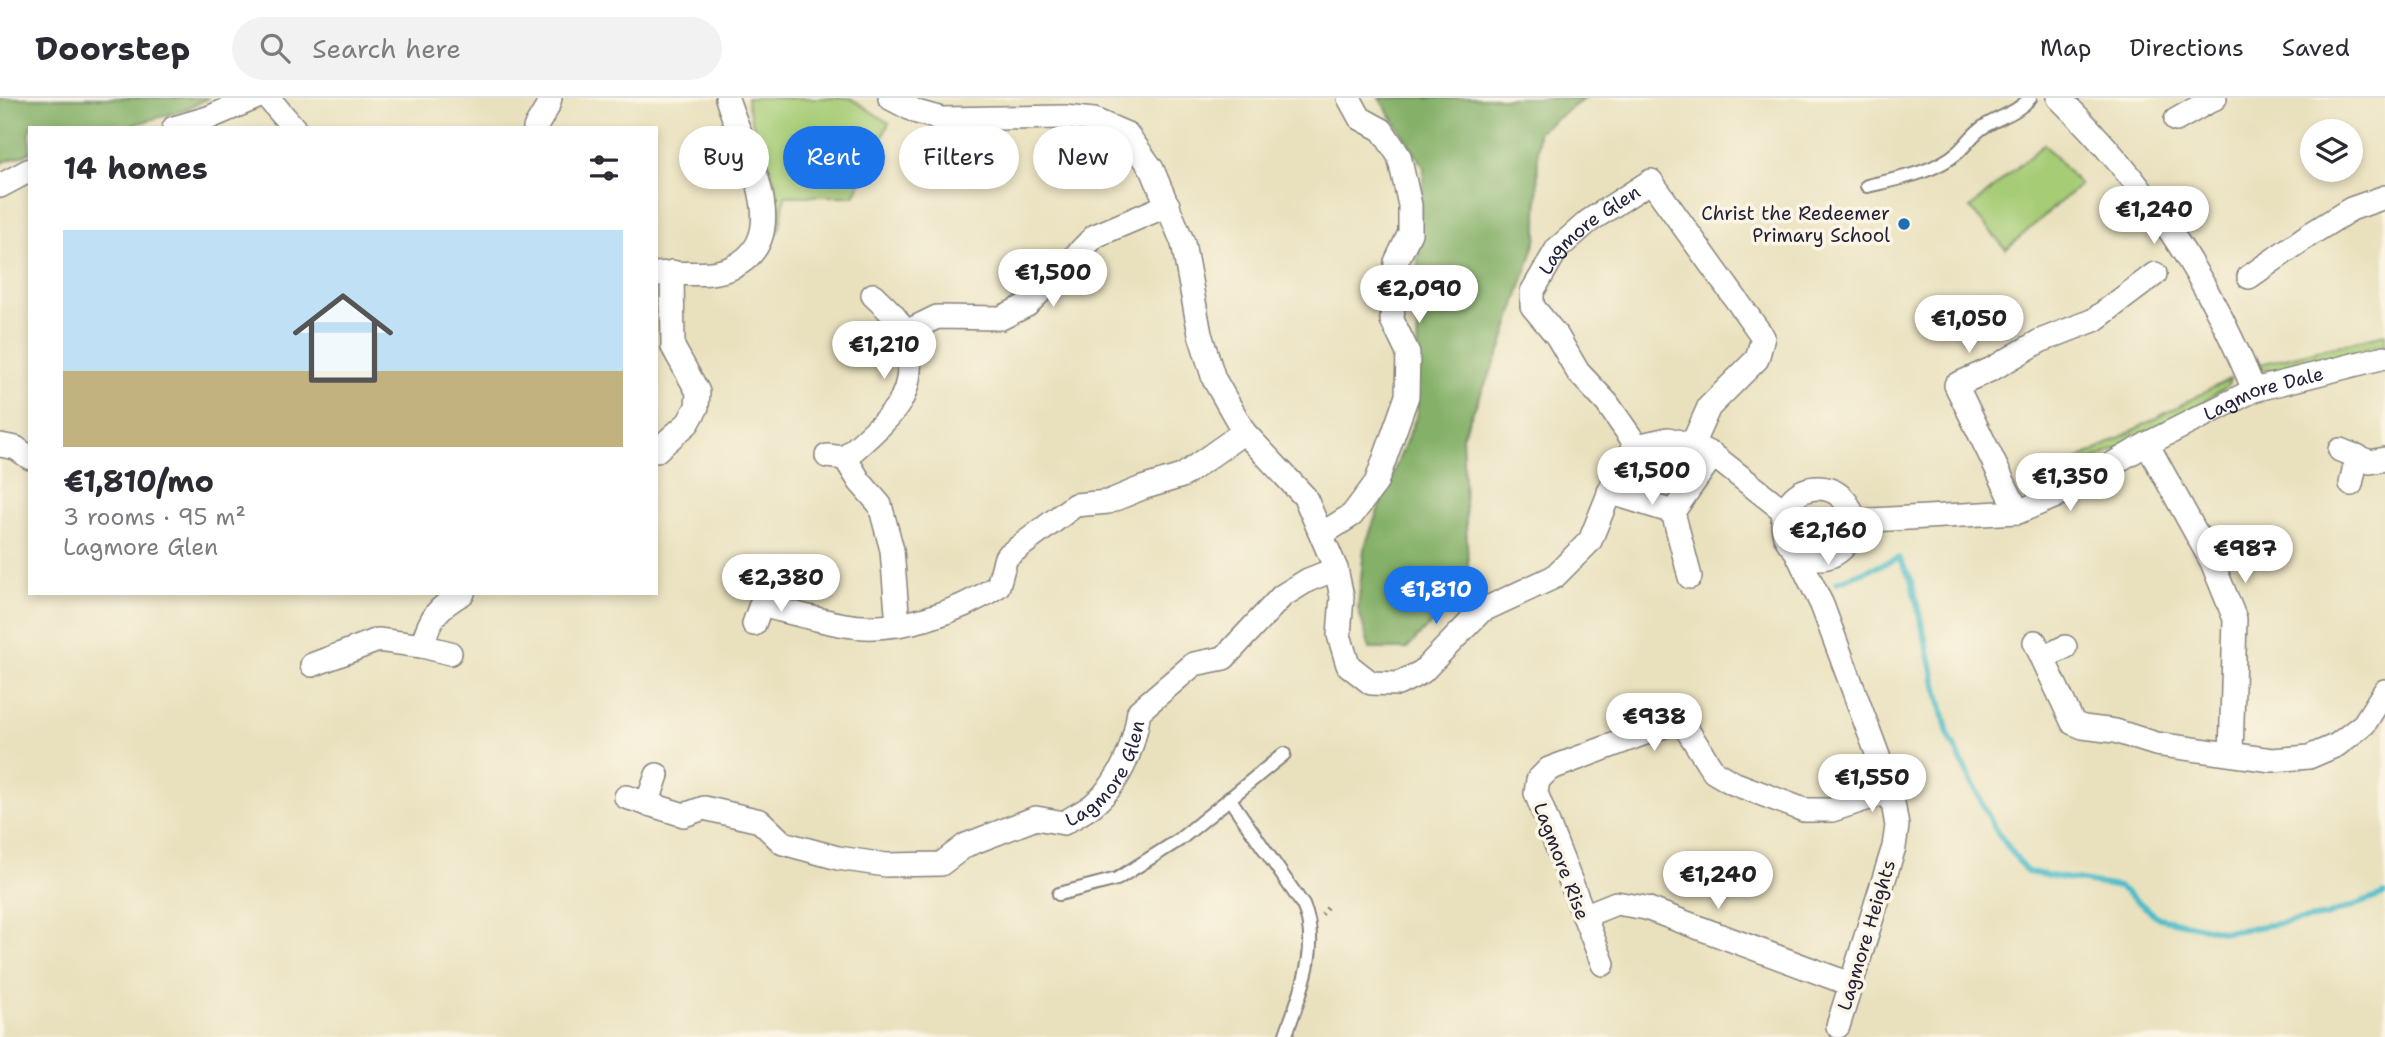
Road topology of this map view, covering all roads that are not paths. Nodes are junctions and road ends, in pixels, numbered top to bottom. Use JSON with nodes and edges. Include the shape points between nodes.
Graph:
{"nodes":[{"id":1,"x":255,"y":98,"type":"edge"},
{"id":2,"x":268,"y":98,"type":"edge"},
{"id":3,"x":550,"y":98,"type":"edge"},
{"id":4,"x":727,"y":98,"type":"edge"},
{"id":5,"x":890,"y":98,"type":"edge"},
{"id":6,"x":1349,"y":98,"type":"edge"},
{"id":7,"x":2030,"y":98,"type":"edge"},
{"id":8,"x":2059,"y":98,"type":"edge"},
{"id":9,"x":2215,"y":98,"type":"edge"},
{"id":10,"x":970,"y":107,"type":"edge"},
{"id":11,"x":2176,"y":120,"type":"dead end"},
{"id":12,"x":181,"y":126,"type":"edge"},
{"id":13,"x":292,"y":126,"type":"edge"},
{"id":14,"x":536,"y":126,"type":"edge"},
{"id":15,"x":28,"y":171,"type":"edge"},
{"id":16,"x":0,"y":186,"type":"edge"},
{"id":17,"x":1867,"y":186,"type":"dead end"},
{"id":18,"x":2385,"y":197,"type":"edge"},
{"id":19,"x":1168,"y":205,"type":"junction"},
{"id":20,"x":664,"y":273,"type":"edge"},
{"id":21,"x":2249,"y":277,"type":"dead end"},
{"id":22,"x":2147,"y":288,"type":"dead end"},
{"id":23,"x":873,"y":295,"type":"dead end"},
{"id":24,"x":904,"y":333,"type":"junction"},
{"id":25,"x":2385,"y":357,"type":"edge"},
{"id":26,"x":2254,"y":390,"type":"junction"},
{"id":27,"x":1244,"y":432,"type":"junction"},
{"id":28,"x":2147,"y":444,"type":"junction"},
{"id":29,"x":0,"y":445,"type":"edge"},
{"id":30,"x":1692,"y":445,"type":"junction"},
{"id":31,"x":1637,"y":446,"type":"junction"},
{"id":32,"x":658,"y":449,"type":"edge"},
{"id":33,"x":1713,"y":455,"type":"junction"},
{"id":34,"x":28,"y":457,"type":"edge"},
{"id":35,"x":2385,"y":460,"type":"edge"},
{"id":36,"x":2351,"y":484,"type":"dead end"},
{"id":37,"x":1609,"y":492,"type":"junction"},
{"id":38,"x":1784,"y":511,"type":"junction"},
{"id":39,"x":1673,"y":512,"type":"junction"},
{"id":40,"x":2018,"y":512,"type":"junction"},
{"id":41,"x":1853,"y":521,"type":"junction"},
{"id":42,"x":1322,"y":534,"type":"junction"},
{"id":43,"x":1795,"y":550,"type":"junction"},
{"id":44,"x":1824,"y":557,"type":"junction"},
{"id":45,"x":1336,"y":569,"type":"junction"},
{"id":46,"x":1690,"y":577,"type":"dead end"},
{"id":47,"x":460,"y":595,"type":"edge"},
{"id":48,"x":1822,"y":604,"type":"junction"},
{"id":49,"x":761,"y":606,"type":"dead end"},
{"id":50,"x":898,"y":625,"type":"junction"},
{"id":51,"x":422,"y":646,"type":"junction"},
{"id":52,"x":2065,"y":647,"type":"dead end"},
{"id":53,"x":450,"y":653,"type":"dead end"},
{"id":54,"x":312,"y":665,"type":"dead end"},
{"id":55,"x":2385,"y":691,"type":"edge"},
{"id":56,"x":1284,"y":754,"type":"dead end"},
{"id":57,"x":2231,"y":754,"type":"junction"},
{"id":58,"x":657,"y":775,"type":"dead end"},
{"id":59,"x":1891,"y":791,"type":"junction"},
{"id":60,"x":1229,"y":798,"type":"junction"},
{"id":61,"x":1059,"y":894,"type":"dead end"},
{"id":62,"x":1584,"y":916,"type":"junction"},
{"id":63,"x":1603,"y":964,"type":"dead end"},
{"id":64,"x":1850,"y":984,"type":"junction"},
{"id":65,"x":1838,"y":1026,"type":"dead end"},
{"id":66,"x":1285,"y":1037,"type":"edge"}],
"edges":[{"from":1,"to":12,"type":"street"},
{"from":2,"to":13,"type":"street"},
{"from":3,"to":14,"type":"street"},
{"from":4,"to":20,"type":"street","via":[[753,161],[765,225],[751,252],[731,267],[700,275]]},
{"from":5,"to":10,"type":"street","via":[[942,119]]},
{"from":6,"to":42,"type":"street","via":[[1360,118],[1382,130],[1399,156],[1410,205],[1410,233],[1396,262],[1392,320],[1408,353],[1407,396],[1376,483],[1352,515]]},
{"from":7,"to":17,"type":"lane","via":[[1979,130],[1947,159]]},
{"from":8,"to":26,"type":"street","via":[[2124,166],[2167,226],[2201,280]]},
{"from":9,"to":11,"type":"street"},
{"from":10,"to":19,"type":"street","via":[[1094,120],[1127,134],[1152,169]]},
{"from":15,"to":16,"type":"street"},
{"from":18,"to":21,"type":"street","via":[[2351,209]]},
{"from":19,"to":24,"type":"street","via":[[1095,236],[1027,305],[1001,318],[937,317]]},
{"from":19,"to":27,"type":"street","via":[[1183,243],[1200,334],[1214,379]]},
{"from":20,"to":32,"type":"street","via":[[673,346],[698,392],[697,407],[688,423]]},
{"from":22,"to":40,"type":"street","via":[[2094,320],[2040,341],[1956,385]]},
{"from":23,"to":24,"type":"street"},
{"from":24,"to":50,"type":"street","via":[[910,369],[902,400],[877,428],[836,457],[880,505],[892,550]]},
{"from":25,"to":26,"type":"street","name":"Lagmore Dale"},
{"from":26,"to":28,"type":"street","name":"Lagmore Dale"},
{"from":27,"to":42,"type":"street","via":[[1306,496]]},
{"from":27,"to":50,"type":"street","via":[[1182,476],[1108,502],[1075,505],[1006,558],[998,586],[979,599],[950,612]]},
{"from":28,"to":40,"type":"street","name":"Lagmore Dale","via":[[2054,497]]},
{"from":28,"to":57,"type":"street","via":[[2212,562],[2235,619]]},
{"from":29,"to":34,"type":"street"},
{"from":30,"to":31,"type":"street","via":[[1668,439]]},
{"from":30,"to":31,"type":"street","name":"Lagmore Glen","via":[[1709,407],[1757,359],[1763,337],[1651,181],[1589,221],[1557,249],[1532,292],[1532,306]]},
{"from":30,"to":33,"type":"street"},
{"from":31,"to":37,"type":"street","via":[[1621,464]]},
{"from":33,"to":38,"type":"street"},
{"from":33,"to":39,"type":"street"},
{"from":35,"to":36,"type":"street","via":[[2370,462],[2348,453]]},
{"from":37,"to":39,"type":"street"},
{"from":37,"to":45,"type":"street","via":[[1590,541],[1554,577],[1481,611],[1422,672],[1398,684],[1371,683],[1348,665],[1339,635],[1342,597]]},
{"from":38,"to":41,"type":"street","via":[[1800,492],[1823,488],[1844,499]]},
{"from":38,"to":43,"type":"street","via":[[1783,531]]},
{"from":39,"to":46,"type":"street"},
{"from":40,"to":41,"type":"street","name":"Lagmore Dale"},
{"from":41,"to":44,"type":"street","via":[[1848,540]]},
{"from":42,"to":45,"type":"street"},
{"from":43,"to":44,"type":"street"},
{"from":43,"to":48,"type":"street","name":"Lagmore Heights"},
{"from":44,"to":48,"type":"street","name":"Lagmore Heights"},
{"from":45,"to":58,"type":"street","name":"Lagmore Glen","via":[[1282,596],[1224,658],[1194,664],[1139,711],[1135,741],[1119,776],[1093,805],[1064,823],[1036,818],[966,845],[941,864],[886,865],[838,858],[783,844],[760,821],[704,808],[684,815],[637,800]]},
{"from":47,"to":51,"type":"street","via":[[441,606],[428,625]]},
{"from":48,"to":59,"type":"street","name":"Lagmore Heights"},
{"from":49,"to":50,"type":"street","via":[[848,626]]},
{"from":51,"to":53,"type":"street"},
{"from":51,"to":54,"type":"street","via":[[378,640]]},
{"from":52,"to":57,"type":"street","via":[[2039,650],[2073,723],[2156,744]]},
{"from":55,"to":57,"type":"street","via":[[2364,724],[2337,745],[2309,757],[2272,760]]},
{"from":56,"to":60,"type":"lane"},
{"from":59,"to":62,"type":"street","name":"Lagmore Rise","via":[[1832,810],[1804,810],[1714,772],[1685,725],[1669,724],[1549,769],[1538,780],[1536,793]]},
{"from":59,"to":64,"type":"street","name":"Lagmore Heights","via":[[1897,826],[1894,847]]},
{"from":60,"to":61,"type":"lane","via":[[1179,840],[1117,879]]},
{"from":60,"to":66,"type":"lane","via":[[1310,919],[1304,980]]},
{"from":62,"to":63,"type":"street","name":"Lagmore Rise"},
{"from":62,"to":64,"type":"street","via":[[1616,903],[1646,908]]},
{"from":64,"to":65,"type":"street","name":"Lagmore Heights"}]}
